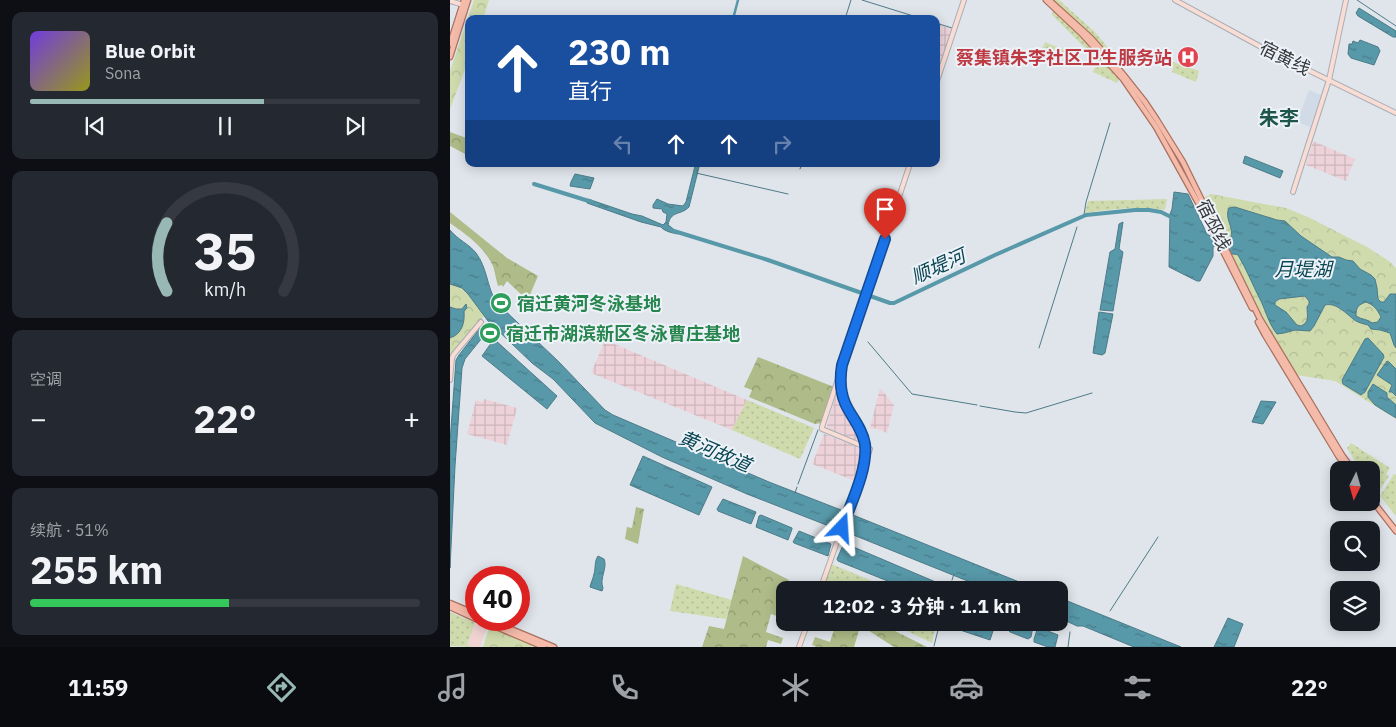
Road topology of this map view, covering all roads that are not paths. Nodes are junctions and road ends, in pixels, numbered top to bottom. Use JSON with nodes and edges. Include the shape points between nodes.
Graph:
{"nodes":[{"id":1,"x":455,"y":0,"type":"edge"},
{"id":2,"x":468,"y":0,"type":"edge"},
{"id":3,"x":964,"y":0,"type":"edge"},
{"id":4,"x":1048,"y":0,"type":"edge"},
{"id":5,"x":1175,"y":0,"type":"edge"},
{"id":6,"x":1346,"y":0,"type":"edge"},
{"id":7,"x":450,"y":1,"type":"edge"},
{"id":8,"x":462,"y":2,"type":"edge"},
{"id":9,"x":454,"y":21,"type":"dead end"},
{"id":10,"x":454,"y":32,"type":"junction"},
{"id":11,"x":450,"y":44,"type":"edge"},
{"id":12,"x":450,"y":57,"type":"edge"},
{"id":13,"x":940,"y":72,"type":"edge"},
{"id":14,"x":1329,"y":80,"type":"junction"},
{"id":15,"x":1396,"y":113,"type":"edge"},
{"id":16,"x":909,"y":167,"type":"edge"},
{"id":17,"x":1294,"y":192,"type":"dead end"},
{"id":18,"x":481,"y":322,"type":"dead end"},
{"id":19,"x":842,"y":365,"type":"junction"},
{"id":20,"x":450,"y":380,"type":"edge"},
{"id":21,"x":865,"y":447,"type":"junction"},
{"id":22,"x":1343,"y":461,"type":"edge"},
{"id":23,"x":1346,"y":461,"type":"edge"},
{"id":24,"x":1380,"y":507,"type":"edge"},
{"id":25,"x":1380,"y":509,"type":"edge"},
{"id":26,"x":1396,"y":526,"type":"edge"},
{"id":27,"x":1396,"y":531,"type":"edge"},
{"id":28,"x":823,"y":581,"type":"edge"},
{"id":29,"x":450,"y":603,"type":"edge"},
{"id":30,"x":450,"y":607,"type":"edge"},
{"id":31,"x":465,"y":609,"type":"edge"},
{"id":32,"x":465,"y":613,"type":"edge"},
{"id":33,"x":506,"y":631,"type":"edge"},
{"id":34,"x":515,"y":631,"type":"edge"},
{"id":35,"x":805,"y":631,"type":"edge"},
{"id":36,"x":544,"y":647,"type":"edge"},
{"id":37,"x":554,"y":647,"type":"edge"},
{"id":38,"x":799,"y":647,"type":"edge"}],
"edges":[{"from":1,"to":8,"type":"street"},
{"from":2,"to":12,"type":"main road"},
{"from":3,"to":13,"type":"street"},
{"from":4,"to":22,"type":"main road","name":"宿邳线","via":[[1123,79],[1156,127],[1265,335]]},
{"from":4,"to":23,"type":"main road","name":"宿邳线","via":[[1091,38],[1145,102],[1183,162],[1260,319]]},
{"from":5,"to":14,"type":"street","name":"宿黄线"},
{"from":6,"to":14,"type":"street"},
{"from":7,"to":8,"type":"street"},
{"from":8,"to":10,"type":"main road"},
{"from":9,"to":10,"type":"main road"},
{"from":10,"to":11,"type":"main road"},
{"from":14,"to":15,"type":"street","name":"宿黄线"},
{"from":14,"to":17,"type":"street"},
{"from":16,"to":19,"type":"street"},
{"from":18,"to":20,"type":"street","via":[[454,354]]},
{"from":19,"to":21,"type":"street","via":[[843,397],[862,432]]},
{"from":19,"to":21,"type":"street","via":[[822,429]]},
{"from":21,"to":28,"type":"street","via":[[870,449]]},
{"from":24,"to":26,"type":"main road"},
{"from":25,"to":27,"type":"main road"},
{"from":29,"to":31,"type":"main road"},
{"from":30,"to":32,"type":"main road"},
{"from":33,"to":36,"type":"main road"},
{"from":34,"to":37,"type":"main road"},
{"from":35,"to":38,"type":"street"}]}
